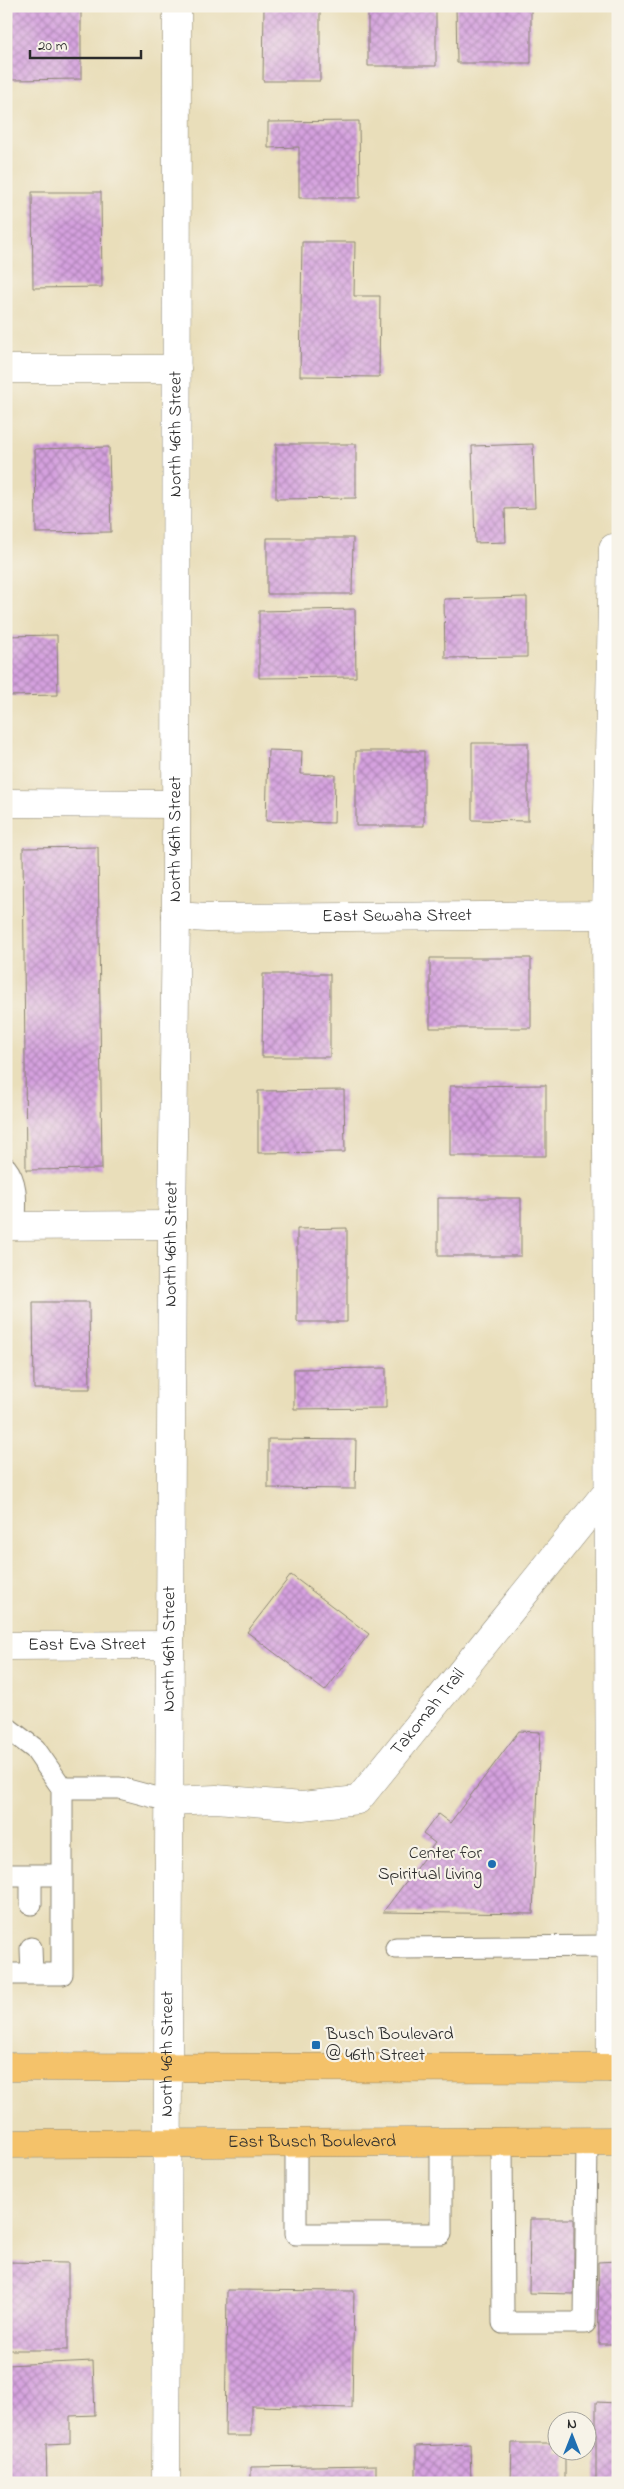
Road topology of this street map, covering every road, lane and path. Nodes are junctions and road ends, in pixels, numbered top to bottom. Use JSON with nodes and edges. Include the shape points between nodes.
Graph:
{"nodes":[{"id":1,"x":177,"y":6,"type":"edge"},
{"id":2,"x":6,"y":369,"type":"edge"},
{"id":3,"x":177,"y":369,"type":"junction"},
{"id":4,"x":613,"y":548,"type":"dead end"},
{"id":5,"x":6,"y":803,"type":"edge"},
{"id":6,"x":176,"y":804,"type":"junction"},
{"id":7,"x":176,"y":916,"type":"junction"},
{"id":8,"x":612,"y":916,"type":"edge"},
{"id":9,"x":6,"y":1168,"type":"edge"},
{"id":10,"x":172,"y":1225,"type":"junction"},
{"id":11,"x":11,"y":1226,"type":"edge"},
{"id":12,"x":613,"y":1483,"type":"edge"},
{"id":13,"x":169,"y":1645,"type":"junction"},
{"id":14,"x":6,"y":1646,"type":"edge"},
{"id":15,"x":6,"y":1727,"type":"edge"},
{"id":16,"x":62,"y":1788,"type":"junction"},
{"id":17,"x":169,"y":1801,"type":"junction"},
{"id":18,"x":6,"y":1875,"type":"edge"},
{"id":19,"x":31,"y":1875,"type":"junction"},
{"id":20,"x":62,"y":1875,"type":"junction"},
{"id":21,"x":31,"y":1904,"type":"dead end"},
{"id":22,"x":610,"y":1946,"type":"junction"},
{"id":23,"x":31,"y":1948,"type":"dead end"},
{"id":24,"x":396,"y":1948,"type":"dead end"},
{"id":25,"x":6,"y":1974,"type":"edge"},
{"id":26,"x":32,"y":1974,"type":"junction"},
{"id":27,"x":6,"y":2067,"type":"edge"},
{"id":28,"x":614,"y":2068,"type":"edge"},
{"id":29,"x":168,"y":2069,"type":"junction"},
{"id":30,"x":587,"y":2141,"type":"junction"},
{"id":31,"x":618,"y":2141,"type":"edge"},
{"id":32,"x":441,"y":2143,"type":"junction"},
{"id":33,"x":502,"y":2143,"type":"junction"},
{"id":34,"x":6,"y":2144,"type":"edge"},
{"id":35,"x":168,"y":2144,"type":"junction"},
{"id":36,"x":296,"y":2144,"type":"junction"},
{"id":37,"x":166,"y":2483,"type":"edge"}],
"edges":[{"from":1,"to":3,"type":"street","name":"North 46th Street"},
{"from":2,"to":3,"type":"street"},
{"from":3,"to":6,"type":"street","name":"North 46th Street"},
{"from":4,"to":8,"type":"street"},
{"from":5,"to":6,"type":"street"},
{"from":6,"to":7,"type":"street","name":"North 46th Street"},
{"from":7,"to":8,"type":"street","name":"East Sewaha Street"},
{"from":7,"to":10,"type":"street","name":"North 46th Street"},
{"from":8,"to":12,"type":"street"},
{"from":9,"to":11,"type":"lane","via":[[15,1184]]},
{"from":10,"to":11,"type":"street"},
{"from":10,"to":13,"type":"street","name":"North 46th Street"},
{"from":12,"to":17,"type":"street","name":"Takomah Trail","via":[[358,1800],[302,1806],[216,1800]]},
{"from":12,"to":22,"type":"street"},
{"from":13,"to":14,"type":"street","name":"East Eva Street"},
{"from":13,"to":17,"type":"street","name":"North 46th Street"},
{"from":15,"to":16,"type":"lane","via":[[35,1749]]},
{"from":16,"to":17,"type":"lane","via":[[120,1788]]},
{"from":16,"to":20,"type":"lane"},
{"from":17,"to":29,"type":"street","name":"North 46th Street"},
{"from":18,"to":19,"type":"lane"},
{"from":19,"to":20,"type":"lane"},
{"from":19,"to":21,"type":"lane"},
{"from":20,"to":26,"type":"lane","via":[[62,1974]]},
{"from":22,"to":24,"type":"lane"},
{"from":22,"to":28,"type":"street"},
{"from":23,"to":26,"type":"lane"},
{"from":25,"to":26,"type":"lane"},
{"from":27,"to":29,"type":"main road"},
{"from":28,"to":29,"type":"main road"},
{"from":29,"to":35,"type":"street","name":"North 46th Street"},
{"from":30,"to":31,"type":"main road","name":"East Busch Boulevard"},
{"from":30,"to":33,"type":"main road","name":"East Busch Boulevard"},
{"from":30,"to":33,"type":"lane","via":[[585,2324],[504,2324]]},
{"from":32,"to":33,"type":"main road","name":"East Busch Boulevard"},
{"from":32,"to":36,"type":"main road","name":"East Busch Boulevard"},
{"from":32,"to":36,"type":"lane","via":[[441,2234],[296,2234]]},
{"from":34,"to":35,"type":"main road","name":"East Busch Boulevard"},
{"from":35,"to":36,"type":"main road","name":"East Busch Boulevard"},
{"from":35,"to":37,"type":"street","name":"North 46th Street"}]}
